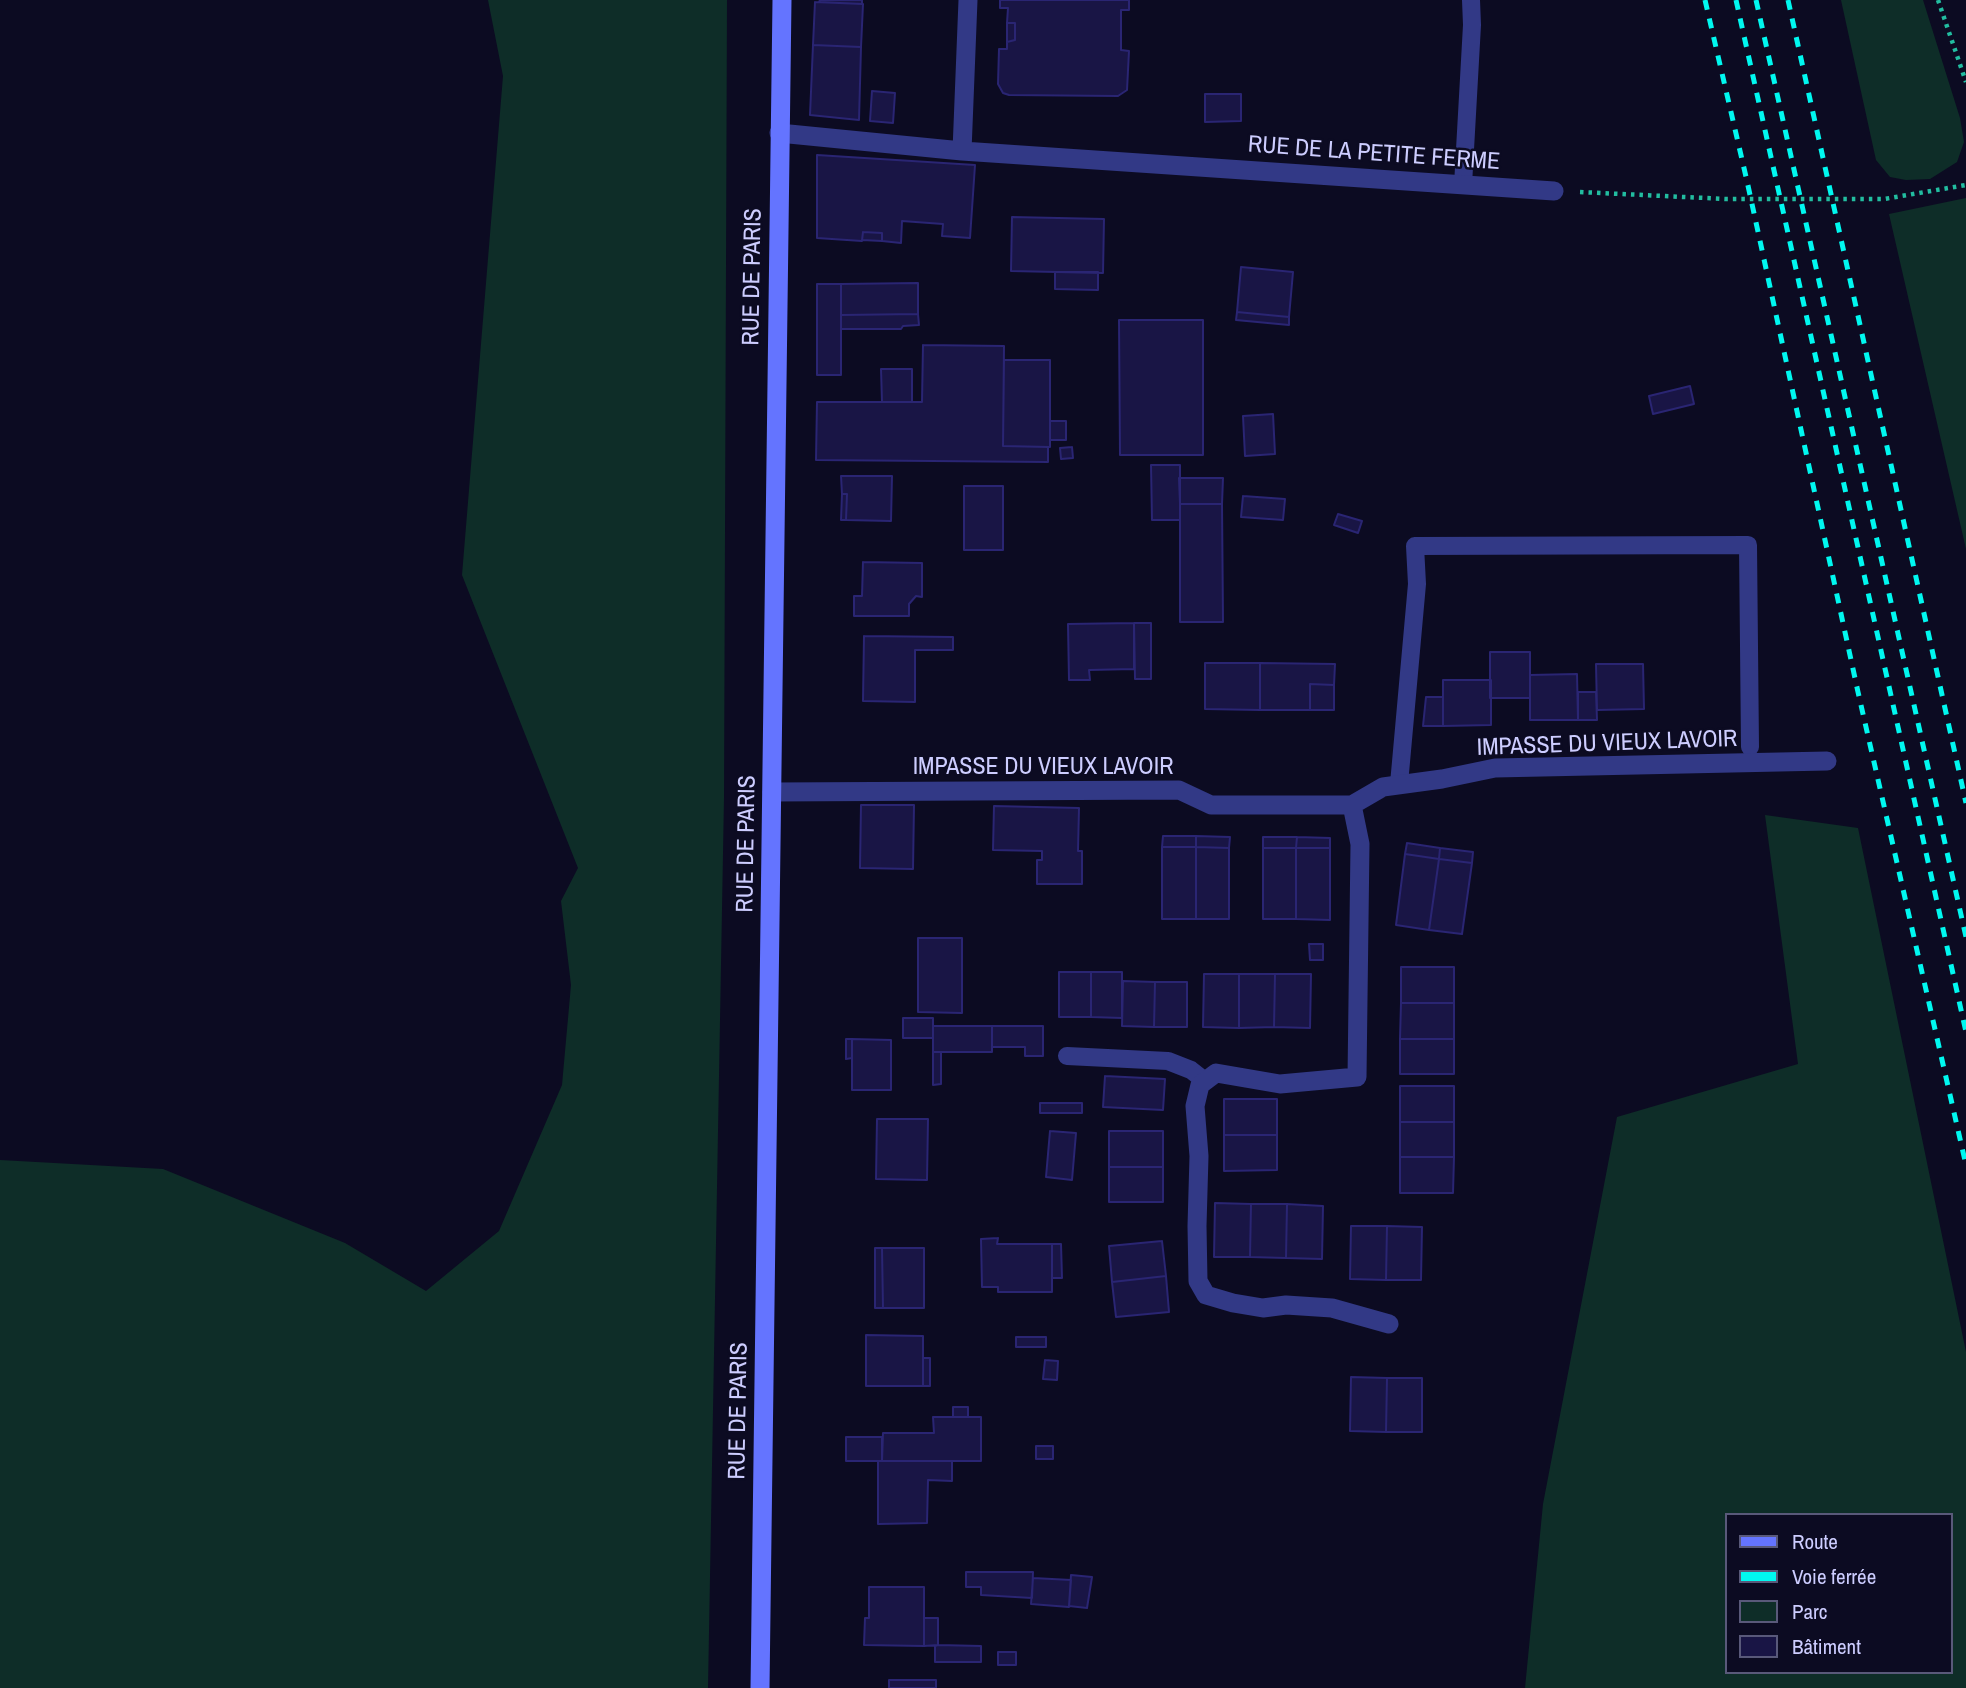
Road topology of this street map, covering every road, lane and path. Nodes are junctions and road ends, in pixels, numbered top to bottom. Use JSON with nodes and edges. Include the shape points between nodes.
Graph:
{"nodes":[{"id":1,"x":782,"y":0,"type":"edge"},
{"id":2,"x":968,"y":0,"type":"edge"},
{"id":3,"x":1471,"y":0,"type":"edge"},
{"id":4,"x":1938,"y":0,"type":"edge"},
{"id":5,"x":1966,"y":82,"type":"edge"},
{"id":6,"x":779,"y":134,"type":"junction"},
{"id":7,"x":962,"y":151,"type":"junction"},
{"id":8,"x":1463,"y":185,"type":"junction"},
{"id":9,"x":1966,"y":185,"type":"edge"},
{"id":10,"x":1554,"y":191,"type":"joint"},
{"id":11,"x":1750,"y":747,"type":"dead end"},
{"id":12,"x":1827,"y":761,"type":"dead end"},
{"id":13,"x":1399,"y":784,"type":"junction"},
{"id":14,"x":772,"y":792,"type":"junction"},
{"id":15,"x":1352,"y":805,"type":"junction"},
{"id":16,"x":1067,"y":1056,"type":"dead end"},
{"id":17,"x":1205,"y":1082,"type":"junction"},
{"id":18,"x":1390,"y":1324,"type":"dead end"},
{"id":19,"x":760,"y":1688,"type":"edge"}],
"edges":[{"from":1,"to":6,"type":"main road","name":"RUE DE PARIS"},
{"from":2,"to":7,"type":"street"},
{"from":3,"to":8,"type":"lane"},
{"from":4,"to":5,"type":"path"},
{"from":6,"to":7,"type":"street","name":"RUE DE LA PETITE FERME"},
{"from":6,"to":14,"type":"main road","name":"RUE DE PARIS"},
{"from":7,"to":8,"type":"street","name":"RUE DE LA PETITE FERME"},
{"from":8,"to":10,"type":"street","name":"RUE DE LA PETITE FERME"},
{"from":9,"to":10,"type":"path","via":[[1884,199],[1726,199]]},
{"from":11,"to":13,"type":"lane","via":[[1748,545],[1415,546],[1418,584]]},
{"from":12,"to":13,"type":"street","name":"IMPASSE DU VIEUX LAVOIR","via":[[1495,768]]},
{"from":13,"to":15,"type":"street","name":"IMPASSE DU VIEUX LAVOIR","via":[[1383,787]]},
{"from":14,"to":15,"type":"street","name":"IMPASSE DU VIEUX LAVOIR","via":[[1179,790],[1211,805]]},
{"from":14,"to":19,"type":"main road","name":"RUE DE PARIS"},
{"from":15,"to":17,"type":"street","via":[[1360,844],[1357,1077],[1280,1084],[1216,1073]]},
{"from":16,"to":17,"type":"lane","via":[[1168,1061],[1191,1070]]},
{"from":17,"to":18,"type":"street","via":[[1195,1106],[1198,1281],[1206,1296],[1263,1308],[1332,1308]]}]}
